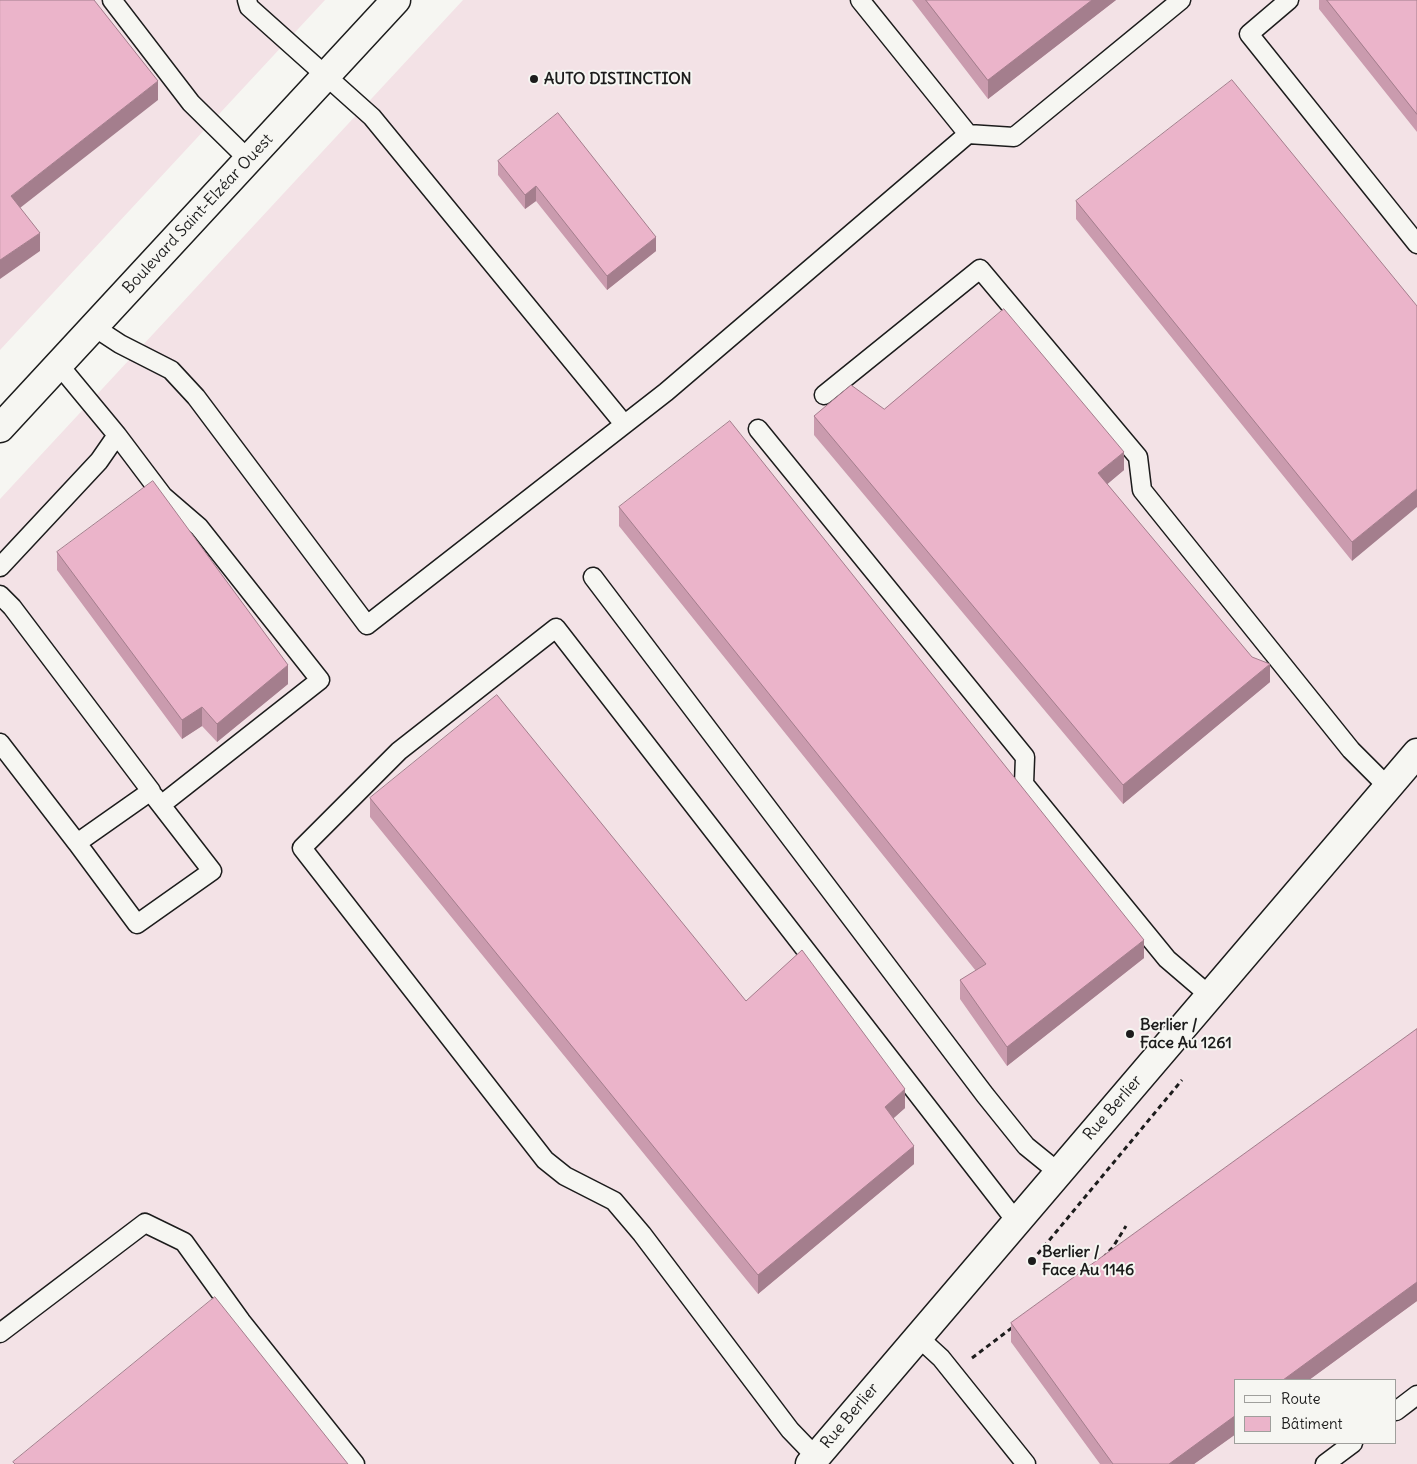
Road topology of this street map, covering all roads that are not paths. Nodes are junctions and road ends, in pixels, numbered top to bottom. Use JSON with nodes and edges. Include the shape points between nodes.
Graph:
{"nodes":[{"id":1,"x":112,"y":0,"type":"edge"},
{"id":2,"x":247,"y":0,"type":"edge"},
{"id":3,"x":396,"y":0,"type":"edge"},
{"id":4,"x":860,"y":0,"type":"edge"},
{"id":5,"x":1181,"y":0,"type":"edge"},
{"id":6,"x":1289,"y":0,"type":"edge"},
{"id":7,"x":327,"y":75,"type":"junction"},
{"id":8,"x":968,"y":134,"type":"junction"},
{"id":9,"x":249,"y":160,"type":"junction"},
{"id":10,"x":1417,"y":244,"type":"edge"},
{"id":11,"x":94,"y":327,"type":"junction"},
{"id":12,"x":59,"y":365,"type":"junction"},
{"id":13,"x":824,"y":395,"type":"dead end"},
{"id":14,"x":624,"y":424,"type":"junction"},
{"id":15,"x":0,"y":428,"type":"edge"},
{"id":16,"x":758,"y":429,"type":"dead end"},
{"id":17,"x":117,"y":436,"type":"junction"},
{"id":18,"x":0,"y":567,"type":"edge"},
{"id":19,"x":593,"y":577,"type":"dead end"},
{"id":20,"x":4,"y":606,"type":"edge"},
{"id":21,"x":0,"y":743,"type":"edge"},
{"id":22,"x":1417,"y":753,"type":"edge"},
{"id":23,"x":1388,"y":787,"type":"junction"},
{"id":24,"x":156,"y":798,"type":"junction"},
{"id":25,"x":77,"y":844,"type":"junction"},
{"id":26,"x":1209,"y":995,"type":"junction"},
{"id":27,"x":1058,"y":1172,"type":"junction"},
{"id":28,"x":1016,"y":1221,"type":"junction"},
{"id":29,"x":0,"y":1333,"type":"edge"},
{"id":30,"x":917,"y":1336,"type":"junction"},
{"id":31,"x":1417,"y":1395,"type":"edge"},
{"id":32,"x":1397,"y":1410,"type":"edge"},
{"id":33,"x":1352,"y":1444,"type":"edge"},
{"id":34,"x":813,"y":1460,"type":"edge"},
{"id":35,"x":355,"y":1464,"type":"edge"},
{"id":36,"x":1026,"y":1464,"type":"edge"},
{"id":37,"x":1325,"y":1464,"type":"edge"}],
"edges":[{"from":1,"to":9,"type":"lane","via":[[191,103]]},
{"from":2,"to":7,"type":"lane","via":[[248,7]]},
{"from":3,"to":7,"type":"street","name":"Boulevard Saint-Elzéar Ouest"},
{"from":4,"to":8,"type":"lane"},
{"from":5,"to":8,"type":"lane","via":[[1014,137]]},
{"from":6,"to":10,"type":"lane","via":[[1249,34]]},
{"from":7,"to":9,"type":"street","name":"Boulevard Saint-Elzéar Ouest"},
{"from":7,"to":14,"type":"lane","via":[[372,117]]},
{"from":8,"to":14,"type":"lane","via":[[666,392]]},
{"from":9,"to":11,"type":"street","name":"Boulevard Saint-Elzéar Ouest"},
{"from":11,"to":12,"type":"street","name":"Boulevard Saint-Elzéar Ouest"},
{"from":11,"to":14,"type":"lane","via":[[171,370],[182,381],[367,625]]},
{"from":12,"to":15,"type":"street","name":"Boulevard Saint-Elzéar Ouest"},
{"from":12,"to":17,"type":"lane"},
{"from":13,"to":23,"type":"lane","via":[[980,269],[1138,457],[1142,490],[1351,750]]},
{"from":16,"to":26,"type":"lane","via":[[1025,757],[1024,784],[1167,958]]},
{"from":17,"to":18,"type":"lane","via":[[99,461]]},
{"from":17,"to":24,"type":"lane","via":[[163,496],[199,527],[320,680]]},
{"from":19,"to":27,"type":"lane","via":[[985,1095],[1026,1146]]},
{"from":20,"to":24,"type":"lane"},
{"from":21,"to":25,"type":"lane"},
{"from":22,"to":23,"type":"street","name":"Rue Berlier"},
{"from":23,"to":26,"type":"street","name":"Rue Berlier"},
{"from":24,"to":25,"type":"lane"},
{"from":24,"to":25,"type":"lane","via":[[212,871],[137,924]]},
{"from":26,"to":27,"type":"street","name":"Rue Berlier"},
{"from":27,"to":28,"type":"street","name":"Rue Berlier"},
{"from":28,"to":30,"type":"street","name":"Rue Berlier"},
{"from":28,"to":34,"type":"lane","via":[[556,628],[398,751],[302,848],[546,1160],[565,1176],[614,1201],[642,1234]]},
{"from":29,"to":35,"type":"lane","via":[[145,1223],[184,1242]]},
{"from":30,"to":34,"type":"street","name":"Rue Berlier"},
{"from":30,"to":36,"type":"lane","via":[[941,1358]]},
{"from":31,"to":32,"type":"lane"},
{"from":33,"to":37,"type":"lane"}]}
